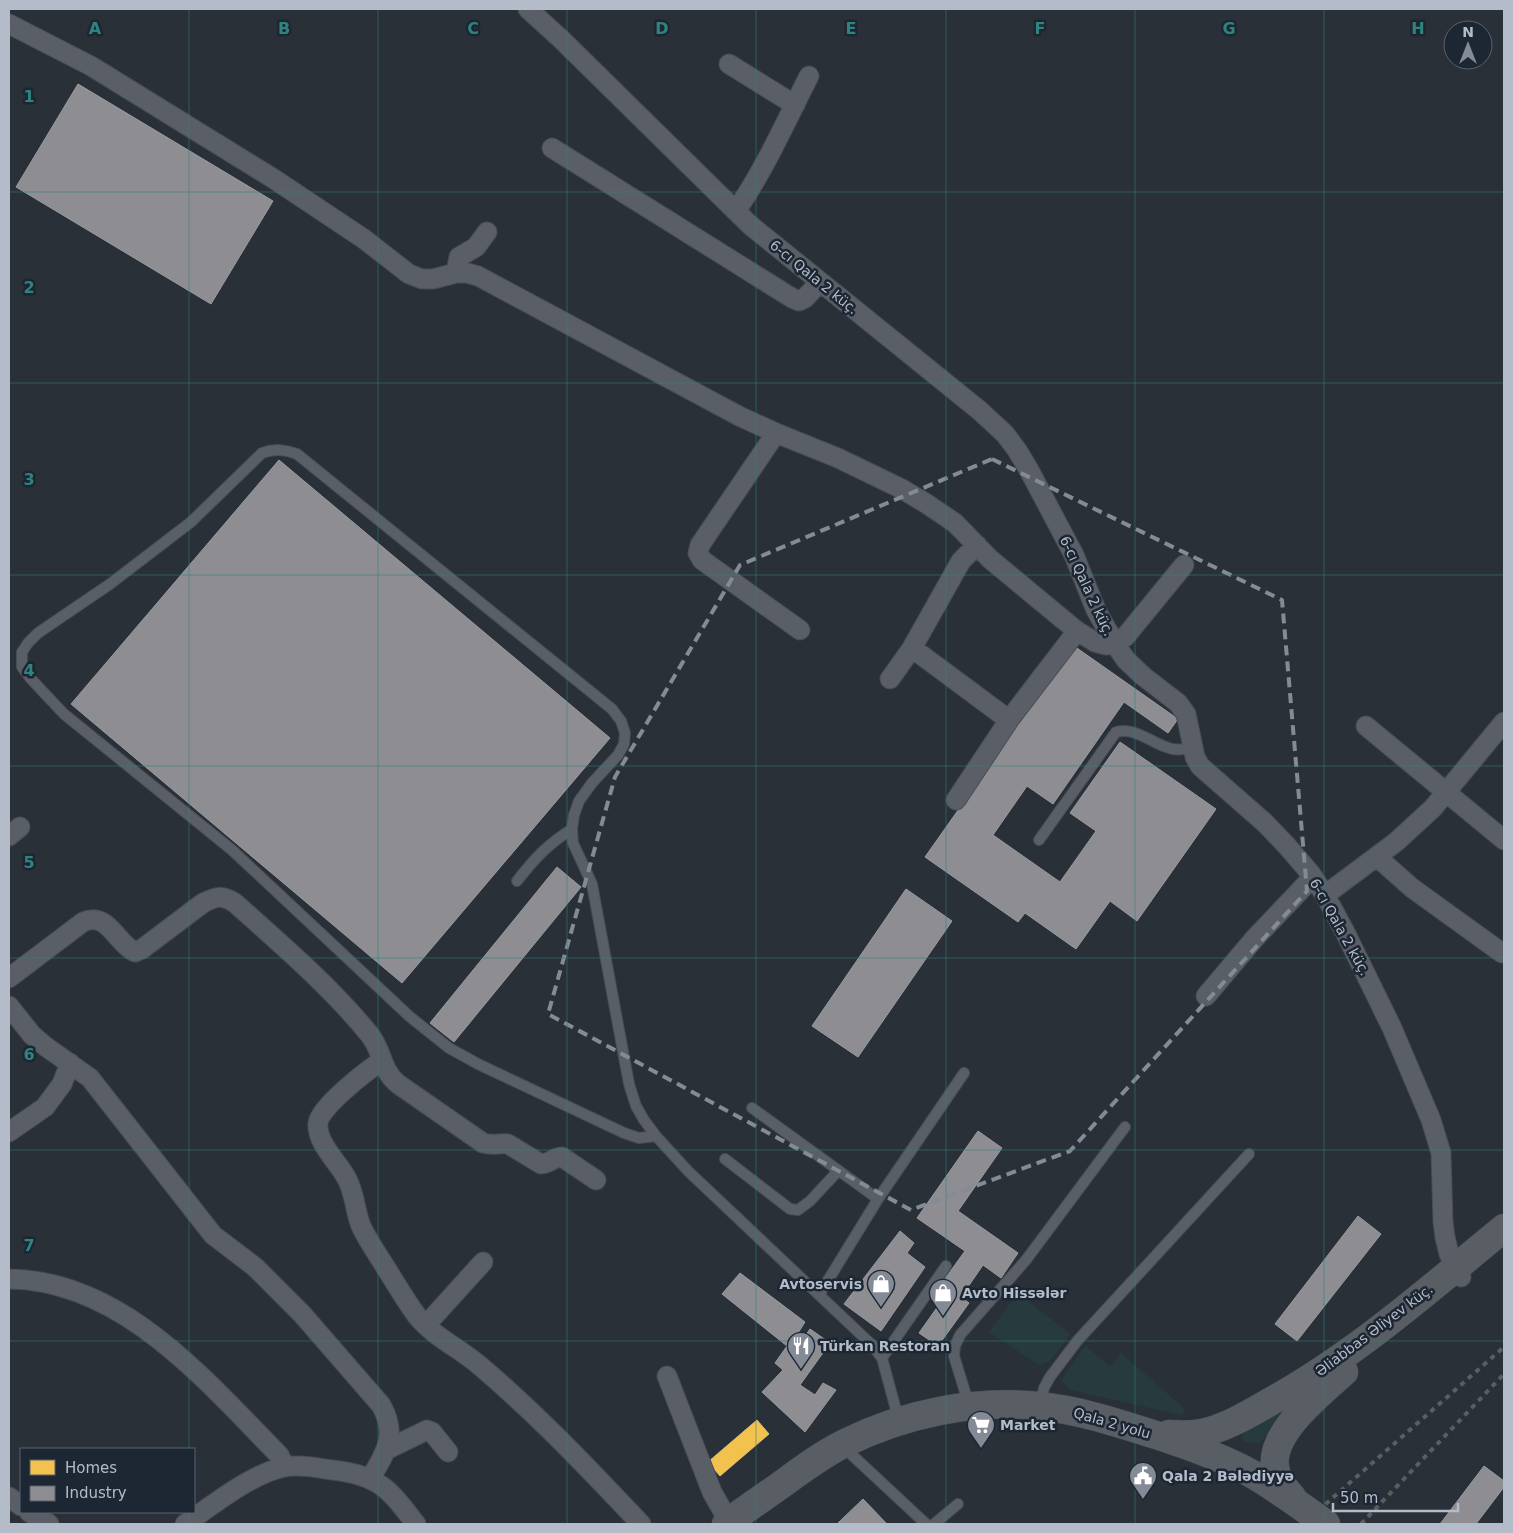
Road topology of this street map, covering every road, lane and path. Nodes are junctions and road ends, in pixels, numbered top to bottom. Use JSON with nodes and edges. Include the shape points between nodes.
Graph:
{"nodes":[{"id":1,"x":528,"y":9,"type":"edge"},
{"id":2,"x":9,"y":24,"type":"edge"},
{"id":3,"x":729,"y":64,"type":"dead end"},
{"id":4,"x":809,"y":76,"type":"dead end"},
{"id":5,"x":795,"y":105,"type":"junction"},
{"id":6,"x":552,"y":148,"type":"dead end"},
{"id":7,"x":736,"y":211,"type":"junction"},
{"id":8,"x":487,"y":232,"type":"dead end"},
{"id":9,"x":456,"y":273,"type":"junction"},
{"id":10,"x":820,"y":282,"type":"junction"},
{"id":11,"x":776,"y":434,"type":"junction"},
{"id":12,"x":977,"y":545,"type":"junction"},
{"id":13,"x":1184,"y":565,"type":"dead end"},
{"id":14,"x":800,"y":630,"type":"dead end"},
{"id":15,"x":1077,"y":631,"type":"junction"},
{"id":16,"x":1115,"y":644,"type":"junction"},
{"id":17,"x":912,"y":648,"type":"junction"},
{"id":18,"x":890,"y":680,"type":"dead end"},
{"id":19,"x":1010,"y":720,"type":"junction"},
{"id":20,"x":1504,"y":722,"type":"edge"},
{"id":21,"x":1366,"y":726,"type":"dead end"},
{"id":22,"x":1193,"y":748,"type":"junction"},
{"id":23,"x":1448,"y":792,"type":"junction"},
{"id":24,"x":956,"y":800,"type":"dead end"},
{"id":25,"x":572,"y":828,"type":"junction"},
{"id":26,"x":1038,"y":840,"type":"dead end"},
{"id":27,"x":1504,"y":840,"type":"edge"},
{"id":28,"x":1377,"y":857,"type":"junction"},
{"id":29,"x":1313,"y":877,"type":"junction"},
{"id":30,"x":517,"y":881,"type":"dead end"},
{"id":31,"x":1325,"y":895,"type":"junction"},
{"id":32,"x":1502,"y":953,"type":"dead end"},
{"id":33,"x":9,"y":978,"type":"edge"},
{"id":34,"x":1206,"y":996,"type":"dead end"},
{"id":35,"x":9,"y":1006,"type":"edge"},
{"id":36,"x":382,"y":1061,"type":"junction"},
{"id":37,"x":70,"y":1063,"type":"junction"},
{"id":38,"x":964,"y":1073,"type":"dead end"},
{"id":39,"x":752,"y":1108,"type":"dead end"},
{"id":40,"x":1125,"y":1127,"type":"dead end"},
{"id":41,"x":9,"y":1132,"type":"edge"},
{"id":42,"x":656,"y":1136,"type":"junction"},
{"id":43,"x":1250,"y":1154,"type":"dead end"},
{"id":44,"x":725,"y":1159,"type":"dead end"},
{"id":45,"x":838,"y":1171,"type":"junction"},
{"id":46,"x":596,"y":1180,"type":"dead end"},
{"id":47,"x":878,"y":1199,"type":"junction"},
{"id":48,"x":1504,"y":1228,"type":"edge"},
{"id":49,"x":1504,"y":1243,"type":"edge"},
{"id":50,"x":483,"y":1262,"type":"dead end"},
{"id":51,"x":946,"y":1266,"type":"dead end"},
{"id":52,"x":1458,"y":1273,"type":"junction"},
{"id":53,"x":9,"y":1279,"type":"edge"},
{"id":54,"x":819,"y":1295,"type":"junction"},
{"id":55,"x":426,"y":1326,"type":"junction"},
{"id":56,"x":882,"y":1358,"type":"junction"},
{"id":57,"x":667,"y":1376,"type":"dead end"},
{"id":58,"x":970,"y":1406,"type":"junction"},
{"id":59,"x":1040,"y":1406,"type":"junction"},
{"id":60,"x":1244,"y":1416,"type":"junction"},
{"id":61,"x":899,"y":1422,"type":"junction"},
{"id":62,"x":1148,"y":1433,"type":"junction"},
{"id":63,"x":1278,"y":1446,"type":"junction"},
{"id":64,"x":388,"y":1449,"type":"junction"},
{"id":65,"x":448,"y":1452,"type":"dead end"},
{"id":66,"x":852,"y":1455,"type":"junction"},
{"id":67,"x":285,"y":1467,"type":"junction"},
{"id":68,"x":1234,"y":1477,"type":"junction"},
{"id":69,"x":370,"y":1479,"type":"junction"},
{"id":70,"x":9,"y":1497,"type":"edge"},
{"id":71,"x":958,"y":1504,"type":"dead end"},
{"id":72,"x":20,"y":1505,"type":"edge"},
{"id":73,"x":31,"y":1513,"type":"edge"},
{"id":74,"x":1299,"y":1514,"type":"edge"},
{"id":75,"x":49,"y":1524,"type":"edge"},
{"id":76,"x":185,"y":1524,"type":"edge"},
{"id":77,"x":416,"y":1524,"type":"edge"},
{"id":78,"x":641,"y":1524,"type":"edge"},
{"id":79,"x":735,"y":1524,"type":"edge"},
{"id":80,"x":926,"y":1524,"type":"edge"},
{"id":81,"x":934,"y":1524,"type":"edge"},
{"id":82,"x":1326,"y":1524,"type":"edge"}],
"edges":[{"from":1,"to":7,"type":"street","name":"6-cı Qala 2 küç."},
{"from":2,"to":9,"type":"street","via":[[91,66],[274,180],[364,239],[409,274],[432,279]]},
{"from":3,"to":5,"type":"street"},
{"from":4,"to":5,"type":"street"},
{"from":5,"to":7,"type":"street","via":[[756,182]]},
{"from":6,"to":10,"type":"street","via":[[792,298],[799,301],[805,298]]},
{"from":7,"to":10,"type":"street","name":"6-cı Qala 2 küç."},
{"from":8,"to":9,"type":"street","via":[[476,247],[459,257]]},
{"from":9,"to":11,"type":"street","via":[[478,276]]},
{"from":10,"to":16,"type":"street","name":"6-cı Qala 2 küç.","via":[[1005,434],[1029,470],[1065,538],[1096,610]]},
{"from":11,"to":12,"type":"street","via":[[817,448],[902,489],[943,514]]},
{"from":11,"to":14,"type":"street","via":[[700,545],[698,553],[702,560]]},
{"from":12,"to":15,"type":"street"},
{"from":12,"to":17,"type":"street","via":[[961,561]]},
{"from":13,"to":16,"type":"street","via":[[1132,630]]},
{"from":15,"to":16,"type":"street","via":[[1095,642]]},
{"from":15,"to":19,"type":"street"},
{"from":16,"to":22,"type":"street","name":"6-cı Qala 2 küç.","via":[[1143,676],[1178,703],[1186,714]]},
{"from":17,"to":18,"type":"street"},
{"from":17,"to":19,"type":"street"},
{"from":19,"to":24,"type":"street"},
{"from":20,"to":23,"type":"street"},
{"from":21,"to":23,"type":"street"},
{"from":22,"to":26,"type":"lane","via":[[1169,748],[1132,731],[1116,732]]},
{"from":22,"to":29,"type":"street","name":"6-cı Qala 2 küç.","via":[[1200,766],[1265,823]]},
{"from":23,"to":27,"type":"street"},
{"from":23,"to":28,"type":"street"},
{"from":25,"to":30,"type":"lane","via":[[538,855]]},
{"from":25,"to":42,"type":"lane","via":[[573,843],[592,884],[629,1084],[636,1106]]},
{"from":25,"to":42,"type":"lane","via":[[579,801],[624,744],[626,733],[621,721],[612,709],[297,454],[276,450],[262,453],[191,522],[110,584],[38,632],[22,652],[22,667],[64,714],[232,850],[409,1016],[450,1048],[624,1133],[639,1138]]},
{"from":28,"to":31,"type":"street"},
{"from":28,"to":32,"type":"street","via":[[1412,888]]},
{"from":29,"to":31,"type":"street","name":"6-cı Qala 2 küç."},
{"from":29,"to":34,"type":"street"},
{"from":31,"to":52,"type":"street","name":"6-cı Qala 2 küç.","via":[[1388,1019],[1431,1120],[1440,1153],[1445,1238]]},
{"from":33,"to":36,"type":"street","via":[[90,919],[104,923],[135,952],[203,903],[225,897],[322,981],[371,1037]]},
{"from":35,"to":37,"type":"street","via":[[32,1034]]},
{"from":36,"to":46,"type":"street","via":[[387,1073],[398,1084],[483,1143],[490,1146],[508,1144],[541,1164],[562,1158]]},
{"from":36,"to":55,"type":"street","via":[[367,1070],[323,1112],[318,1122],[319,1132],[325,1147],[350,1184],[360,1225]]},
{"from":37,"to":41,"type":"street","via":[[62,1084],[50,1101]]},
{"from":37,"to":64,"type":"street","via":[[90,1078],[107,1098],[213,1235],[255,1267],[302,1314],[381,1405],[390,1430]]},
{"from":38,"to":47,"type":"lane"},
{"from":39,"to":45,"type":"lane"},
{"from":40,"to":58,"type":"lane","via":[[1026,1260],[960,1335],[954,1356]]},
{"from":42,"to":54,"type":"lane","via":[[688,1171]]},
{"from":43,"to":59,"type":"lane","via":[[1078,1340],[1050,1376]]},
{"from":44,"to":45,"type":"lane","via":[[790,1209],[798,1210]]},
{"from":45,"to":47,"type":"lane"},
{"from":47,"to":54,"type":"lane"},
{"from":48,"to":52,"type":"main road","name":"Əliabbas Əliyev küç."},
{"from":49,"to":52,"type":"main road"},
{"from":50,"to":55,"type":"street"},
{"from":51,"to":56,"type":"lane"},
{"from":52,"to":60,"type":"main road","name":"Əliabbas Əliyev küç.","via":[[1345,1356]]},
{"from":52,"to":63,"type":"main road","via":[[1302,1411],[1283,1434]]},
{"from":53,"to":67,"type":"street","via":[[31,1279],[62,1286],[139,1324],[186,1361],[279,1454]]},
{"from":54,"to":56,"type":"lane"},
{"from":55,"to":78,"type":"street","via":[[478,1364],[547,1427]]},
{"from":56,"to":61,"type":"lane"},
{"from":57,"to":79,"type":"street","via":[[712,1492]]},
{"from":58,"to":59,"type":"main road","name":"Qala 2 yolu"},
{"from":58,"to":61,"type":"main road","name":"Qala 2 yolu"},
{"from":59,"to":62,"type":"main road","name":"Qala 2 yolu","via":[[1112,1421]]},
{"from":60,"to":62,"type":"main road","name":"Əliabbas Əliyev küç.","via":[[1201,1433]]},
{"from":60,"to":68,"type":"main road","via":[[1233,1436]]},
{"from":61,"to":79,"type":"main road","name":"Qala 2 yolu","via":[[843,1444],[809,1464]]},
{"from":62,"to":68,"type":"main road","name":"Qala 2 yolu","via":[[1194,1448]]},
{"from":63,"to":68,"type":"main road"},
{"from":63,"to":74,"type":"main road","via":[[1275,1467],[1278,1479]]},
{"from":64,"to":65,"type":"street","via":[[428,1430]]},
{"from":64,"to":69,"type":"street"},
{"from":66,"to":68,"type":"main road","name":"Qala 2 yolu","via":[[937,1425],[1006,1417],[1037,1419],[1109,1434]]},
{"from":66,"to":79,"type":"main road","name":"Qala 2 yolu"},
{"from":66,"to":80,"type":"lane"},
{"from":67,"to":69,"type":"street","via":[[349,1472]]},
{"from":67,"to":76,"type":"street","via":[[270,1471],[231,1492]]},
{"from":68,"to":74,"type":"main road","name":"Qala 2 yolu"},
{"from":69,"to":77,"type":"street","via":[[384,1487]]},
{"from":70,"to":72,"type":"street"},
{"from":71,"to":81,"type":"lane"},
{"from":73,"to":75,"type":"street"},
{"from":74,"to":82,"type":"main road","name":"Qala 2 yolu"}]}
